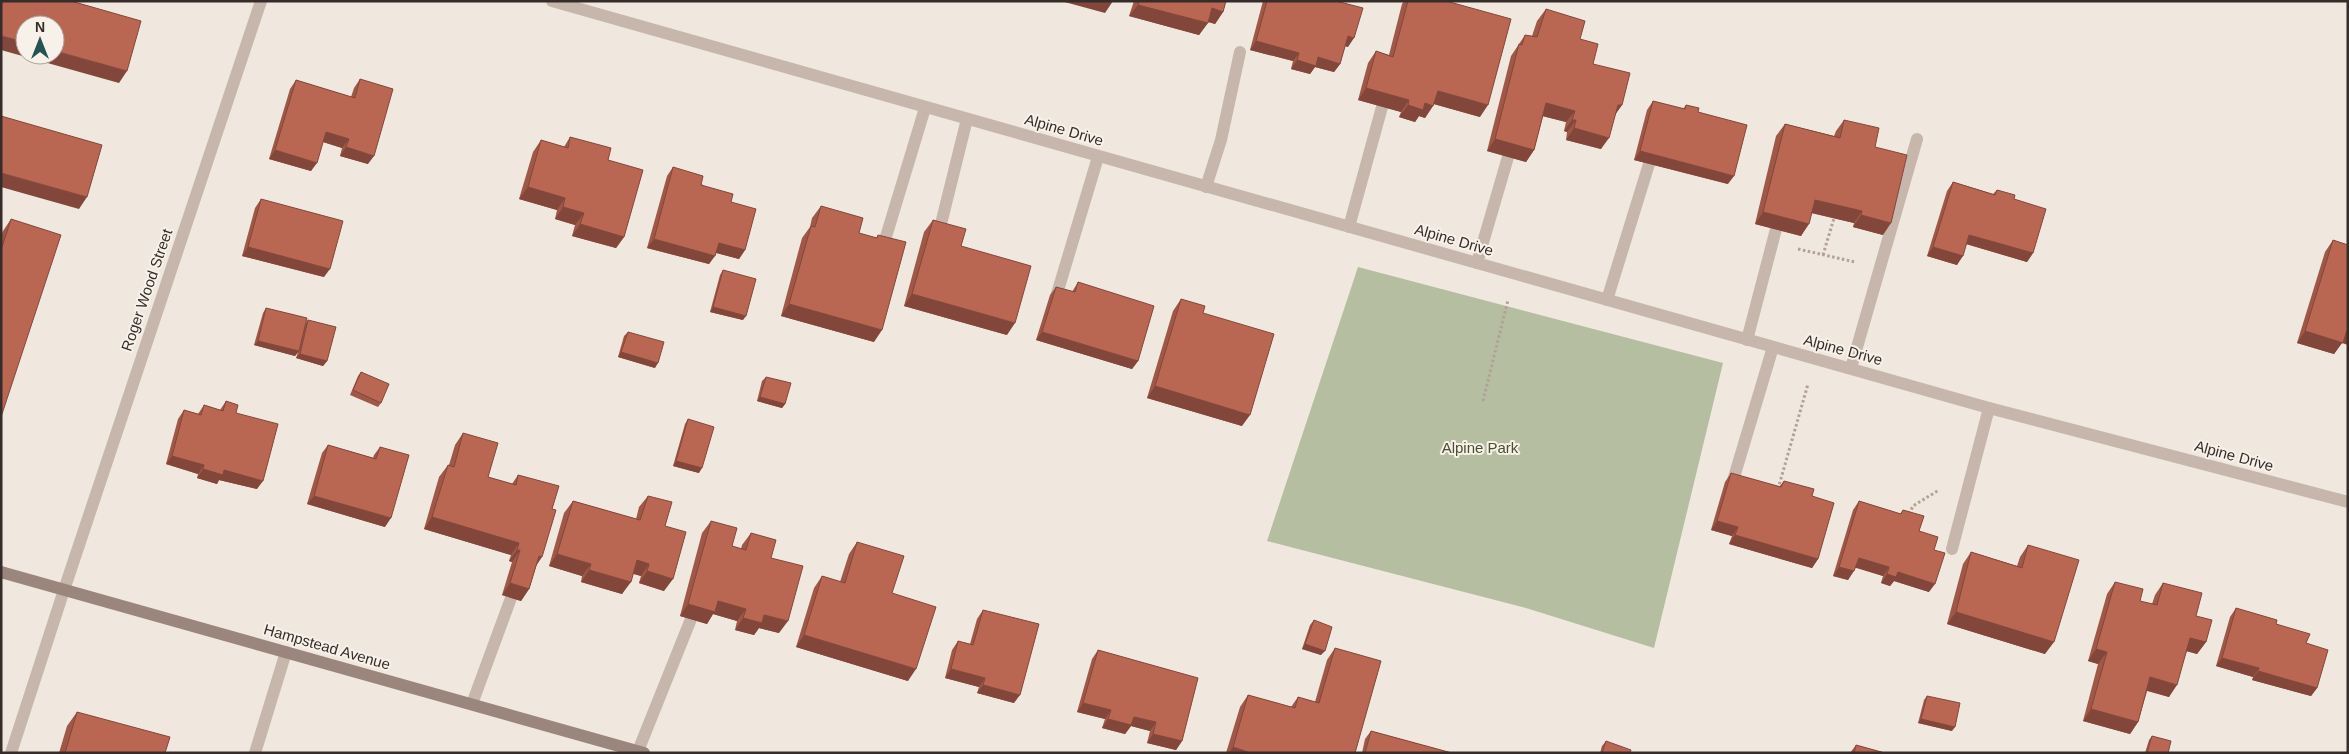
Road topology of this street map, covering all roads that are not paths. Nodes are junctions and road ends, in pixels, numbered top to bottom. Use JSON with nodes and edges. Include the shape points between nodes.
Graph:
{"nodes":[{"id":1,"x":261,"y":1,"type":"edge"},
{"id":2,"x":552,"y":1,"type":"edge"},
{"id":3,"x":1240,"y":52,"type":"dead end"},
{"id":4,"x":1382,"y":107,"type":"edge"},
{"id":5,"x":925,"y":108,"type":"junction"},
{"id":6,"x":967,"y":119,"type":"junction"},
{"id":7,"x":1917,"y":138,"type":"dead end"},
{"id":8,"x":1098,"y":156,"type":"junction"},
{"id":9,"x":1508,"y":156,"type":"edge"},
{"id":10,"x":1649,"y":164,"type":"edge"},
{"id":11,"x":1206,"y":187,"type":"junction"},
{"id":12,"x":1349,"y":227,"type":"junction"},
{"id":13,"x":1776,"y":229,"type":"edge"},
{"id":14,"x":938,"y":236,"type":"edge"},
{"id":15,"x":882,"y":250,"type":"edge"},
{"id":16,"x":1477,"y":263,"type":"junction"},
{"id":17,"x":1056,"y":297,"type":"edge"},
{"id":18,"x":1607,"y":300,"type":"junction"},
{"id":19,"x":1747,"y":340,"type":"junction"},
{"id":20,"x":1773,"y":347,"type":"junction"},
{"id":21,"x":1851,"y":368,"type":"junction"},
{"id":22,"x":1989,"y":408,"type":"junction"},
{"id":23,"x":1732,"y":484,"type":"edge"},
{"id":24,"x":2348,"y":502,"type":"edge"},
{"id":25,"x":1952,"y":549,"type":"dead end"},
{"id":26,"x":1,"y":572,"type":"edge"},
{"id":27,"x":64,"y":590,"type":"junction"},
{"id":28,"x":511,"y":598,"type":"edge"},
{"id":29,"x":691,"y":619,"type":"edge"},
{"id":30,"x":286,"y":652,"type":"junction"},
{"id":31,"x":472,"y":704,"type":"junction"},
{"id":32,"x":641,"y":752,"type":"edge"},
{"id":33,"x":11,"y":753,"type":"edge"},
{"id":34,"x":255,"y":753,"type":"edge"}],
"edges":[{"from":1,"to":27,"type":"street","name":"Roger Wood Street"},
{"from":2,"to":5,"type":"street","name":"Alpine Drive"},
{"from":3,"to":11,"type":"street","via":[[1221,140]]},
{"from":4,"to":12,"type":"street"},
{"from":5,"to":6,"type":"street","name":"Alpine Drive"},
{"from":5,"to":15,"type":"street"},
{"from":6,"to":8,"type":"street","name":"Alpine Drive"},
{"from":6,"to":14,"type":"street"},
{"from":7,"to":21,"type":"street"},
{"from":8,"to":11,"type":"street","name":"Alpine Drive"},
{"from":8,"to":17,"type":"street"},
{"from":9,"to":16,"type":"street"},
{"from":10,"to":18,"type":"street"},
{"from":11,"to":12,"type":"street","name":"Alpine Drive"},
{"from":12,"to":16,"type":"street","name":"Alpine Drive"},
{"from":13,"to":19,"type":"street"},
{"from":16,"to":18,"type":"street","name":"Alpine Drive"},
{"from":18,"to":19,"type":"street","name":"Alpine Drive"},
{"from":19,"to":20,"type":"street","name":"Alpine Drive"},
{"from":20,"to":21,"type":"street","name":"Alpine Drive"},
{"from":20,"to":23,"type":"street"},
{"from":21,"to":22,"type":"street","name":"Alpine Drive"},
{"from":22,"to":24,"type":"street","name":"Alpine Drive"},
{"from":22,"to":25,"type":"street"},
{"from":26,"to":27,"type":"street","name":"Hampstead Avenue"},
{"from":27,"to":30,"type":"street","name":"Hampstead Avenue"},
{"from":27,"to":33,"type":"street","name":"Roger Wood Street"},
{"from":28,"to":31,"type":"street"},
{"from":29,"to":32,"type":"street"},
{"from":30,"to":31,"type":"street","name":"Hampstead Avenue"},
{"from":30,"to":34,"type":"street"},
{"from":31,"to":32,"type":"street","name":"Hampstead Avenue"}]}
